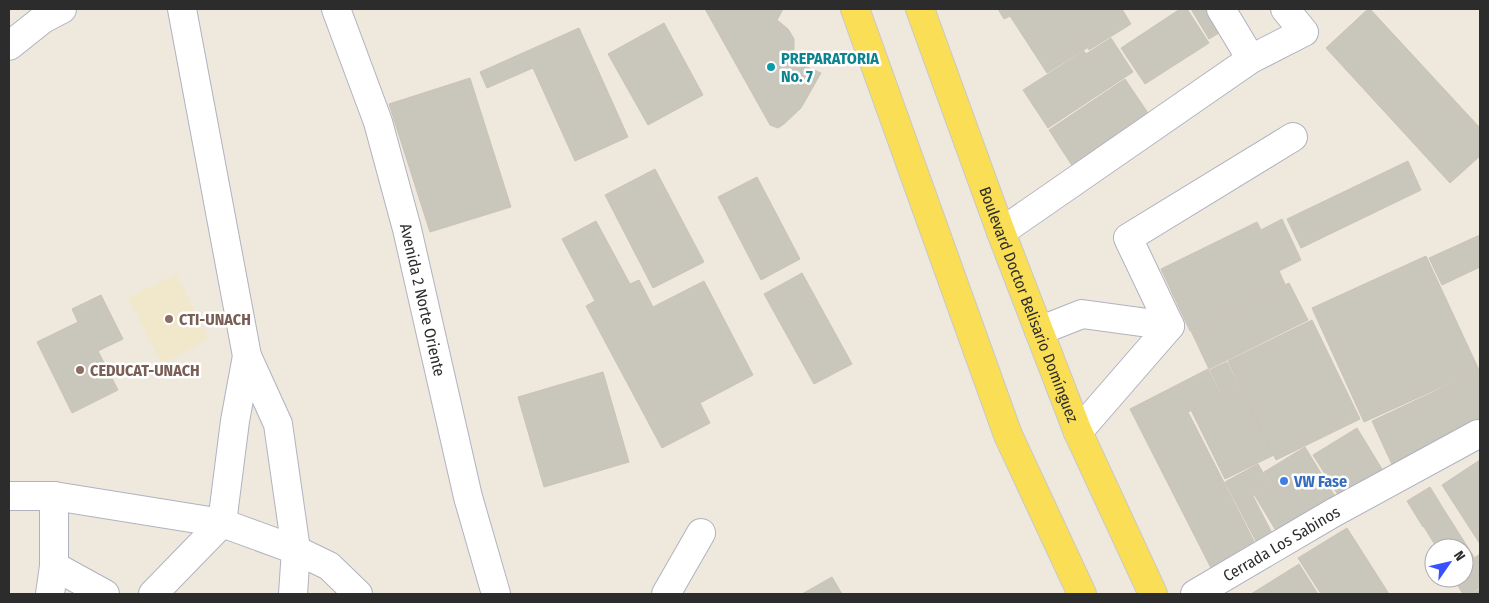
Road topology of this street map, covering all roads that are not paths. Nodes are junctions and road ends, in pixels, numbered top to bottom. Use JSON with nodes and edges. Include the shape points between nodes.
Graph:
{"nodes":[{"id":1,"x":62,"y":9,"type":"edge"},
{"id":2,"x":182,"y":9,"type":"edge"},
{"id":3,"x":336,"y":9,"type":"edge"},
{"id":4,"x":855,"y":9,"type":"edge"},
{"id":5,"x":920,"y":9,"type":"edge"},
{"id":6,"x":1221,"y":9,"type":"edge"},
{"id":7,"x":1284,"y":9,"type":"edge"},
{"id":8,"x":9,"y":46,"type":"edge"},
{"id":9,"x":1251,"y":59,"type":"junction"},
{"id":10,"x":1293,"y":137,"type":"dead end"},
{"id":11,"x":1001,"y":232,"type":"junction"},
{"id":12,"x":1170,"y":326,"type":"junction"},
{"id":13,"x":1039,"y":331,"type":"junction"},
{"id":14,"x":247,"y":356,"type":"junction"},
{"id":15,"x":1078,"y":432,"type":"junction"},
{"id":16,"x":1478,"y":434,"type":"dead end"},
{"id":17,"x":9,"y":496,"type":"edge"},
{"id":18,"x":54,"y":496,"type":"junction"},
{"id":19,"x":222,"y":523,"type":"junction"},
{"id":20,"x":701,"y":533,"type":"dead end"},
{"id":21,"x":296,"y":550,"type":"junction"},
{"id":22,"x":54,"y":566,"type":"junction"},
{"id":23,"x":50,"y":594,"type":"edge"},
{"id":24,"x":105,"y":594,"type":"edge"},
{"id":25,"x":154,"y":594,"type":"edge"},
{"id":26,"x":293,"y":594,"type":"edge"},
{"id":27,"x":358,"y":594,"type":"edge"},
{"id":28,"x":496,"y":594,"type":"edge"},
{"id":29,"x":666,"y":594,"type":"edge"},
{"id":30,"x":1082,"y":594,"type":"edge"},
{"id":31,"x":1152,"y":594,"type":"edge"},
{"id":32,"x":1195,"y":594,"type":"edge"}],
"edges":[{"from":1,"to":8,"type":"street"},
{"from":2,"to":14,"type":"street"},
{"from":3,"to":28,"type":"street","name":"Avenida 2 Norte Oriente","via":[[378,122],[468,497]]},
{"from":4,"to":30,"type":"main road","via":[[1008,435]]},
{"from":5,"to":11,"type":"main road","name":"Boulevard Doctor Belisario Domínguez"},
{"from":6,"to":9,"type":"street"},
{"from":7,"to":9,"type":"street","via":[[1304,32]]},
{"from":9,"to":11,"type":"street"},
{"from":10,"to":12,"type":"street","via":[[1128,238]]},
{"from":11,"to":13,"type":"main road","name":"Boulevard Doctor Belisario Domínguez"},
{"from":12,"to":13,"type":"street","via":[[1082,314]]},
{"from":12,"to":15,"type":"street"},
{"from":13,"to":15,"type":"main road","name":"Boulevard Doctor Belisario Domínguez"},
{"from":14,"to":19,"type":"street"},
{"from":14,"to":21,"type":"street","via":[[278,424]]},
{"from":15,"to":31,"type":"main road","name":"Boulevard Doctor Belisario Domínguez"},
{"from":16,"to":32,"type":"street","name":"Cerrada Los Sabinos","via":[[1333,513]]},
{"from":17,"to":18,"type":"street"},
{"from":18,"to":19,"type":"street"},
{"from":18,"to":22,"type":"street"},
{"from":19,"to":21,"type":"street"},
{"from":19,"to":25,"type":"street"},
{"from":20,"to":29,"type":"street"},
{"from":21,"to":26,"type":"street"},
{"from":21,"to":27,"type":"street","via":[[329,566]]},
{"from":22,"to":23,"type":"street"},
{"from":22,"to":24,"type":"street"}]}
